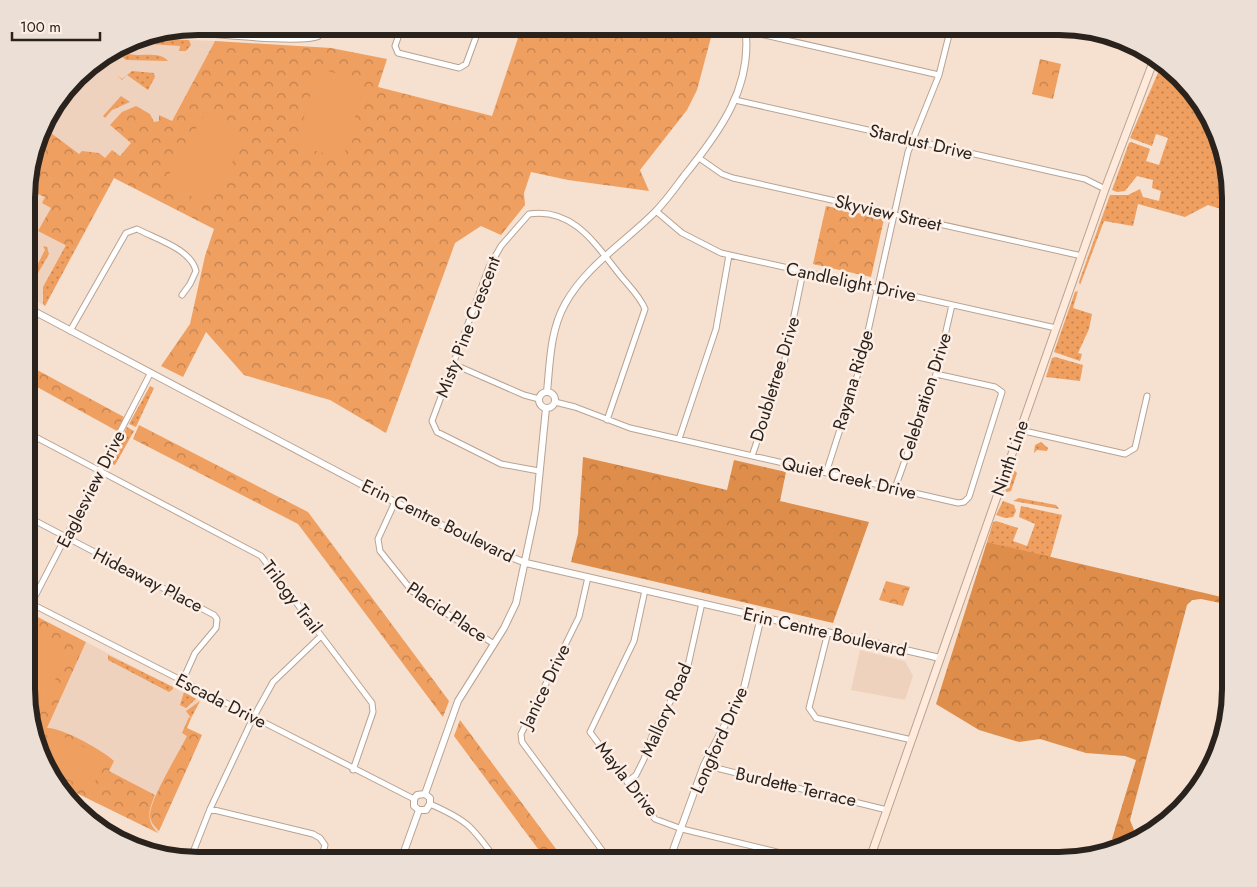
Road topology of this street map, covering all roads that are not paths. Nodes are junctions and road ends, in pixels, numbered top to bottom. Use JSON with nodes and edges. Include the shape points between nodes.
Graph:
{"nodes":[{"id":1,"x":238,"y":35,"type":"edge"},
{"id":2,"x":318,"y":35,"type":"edge"},
{"id":3,"x":399,"y":35,"type":"edge"},
{"id":4,"x":477,"y":35,"type":"edge"},
{"id":5,"x":745,"y":35,"type":"edge"},
{"id":6,"x":764,"y":35,"type":"edge"},
{"id":7,"x":949,"y":35,"type":"edge"},
{"id":8,"x":1152,"y":65,"type":"edge"},
{"id":9,"x":939,"y":75,"type":"junction"},
{"id":10,"x":736,"y":100,"type":"junction"},
{"id":11,"x":912,"y":140,"type":"junction"},
{"id":12,"x":699,"y":158,"type":"junction"},
{"id":13,"x":1105,"y":189,"type":"junction"},
{"id":14,"x":656,"y":211,"type":"junction"},
{"id":15,"x":894,"y":214,"type":"junction"},
{"id":16,"x":729,"y":255,"type":"junction"},
{"id":17,"x":1082,"y":256,"type":"junction"},
{"id":18,"x":606,"y":257,"type":"junction"},
{"id":19,"x":803,"y":272,"type":"junction"},
{"id":20,"x":877,"y":288,"type":"junction"},
{"id":21,"x":182,"y":294,"type":"dead end"},
{"id":22,"x":952,"y":305,"type":"junction"},
{"id":23,"x":35,"y":312,"type":"edge"},
{"id":24,"x":1056,"y":328,"type":"junction"},
{"id":25,"x":70,"y":331,"type":"junction"},
{"id":26,"x":453,"y":364,"type":"junction"},
{"id":27,"x":150,"y":374,"type":"junction"},
{"id":28,"x":936,"y":374,"type":"junction"},
{"id":29,"x":547,"y":392,"type":"junction"},
{"id":30,"x":1146,"y":396,"type":"dead end"},
{"id":31,"x":537,"y":398,"type":"junction"},
{"id":32,"x":555,"y":402,"type":"junction"},
{"id":33,"x":546,"y":408,"type":"junction"},
{"id":34,"x":607,"y":420,"type":"junction"},
{"id":35,"x":1020,"y":430,"type":"junction"},
{"id":36,"x":35,"y":437,"type":"edge"},
{"id":37,"x":680,"y":439,"type":"junction"},
{"id":38,"x":752,"y":456,"type":"junction"},
{"id":39,"x":539,"y":472,"type":"junction"},
{"id":40,"x":100,"y":473,"type":"junction"},
{"id":41,"x":826,"y":473,"type":"junction"},
{"id":42,"x":895,"y":488,"type":"junction"},
{"id":43,"x":395,"y":502,"type":"junction"},
{"id":44,"x":35,"y":521,"type":"edge"},
{"id":45,"x":66,"y":538,"type":"junction"},
{"id":46,"x":526,"y":563,"type":"junction"},
{"id":47,"x":588,"y":577,"type":"junction"},
{"id":48,"x":645,"y":590,"type":"junction"},
{"id":49,"x":35,"y":594,"type":"edge"},
{"id":50,"x":702,"y":603,"type":"junction"},
{"id":51,"x":35,"y":606,"type":"edge"},
{"id":52,"x":761,"y":617,"type":"junction"},
{"id":53,"x":828,"y":632,"type":"junction"},
{"id":54,"x":321,"y":636,"type":"junction"},
{"id":55,"x":494,"y":644,"type":"junction"},
{"id":56,"x":940,"y":658,"type":"junction"},
{"id":57,"x":182,"y":682,"type":"junction"},
{"id":58,"x":253,"y":718,"type":"junction"},
{"id":59,"x":912,"y":740,"type":"junction"},
{"id":60,"x":704,"y":765,"type":"junction"},
{"id":61,"x":353,"y":770,"type":"junction"},
{"id":62,"x":627,"y":782,"type":"junction"},
{"id":63,"x":425,"y":794,"type":"junction"},
{"id":64,"x":414,"y":799,"type":"junction"},
{"id":65,"x":430,"y":804,"type":"junction"},
{"id":66,"x":210,"y":809,"type":"junction"},
{"id":67,"x":419,"y":810,"type":"junction"},
{"id":68,"x":887,"y":810,"type":"junction"},
{"id":69,"x":682,"y":829,"type":"junction"},
{"id":70,"x":193,"y":852,"type":"edge"},
{"id":71,"x":323,"y":852,"type":"edge"},
{"id":72,"x":404,"y":852,"type":"edge"},
{"id":73,"x":491,"y":852,"type":"edge"},
{"id":74,"x":603,"y":852,"type":"edge"},
{"id":75,"x":673,"y":852,"type":"edge"},
{"id":76,"x":777,"y":852,"type":"edge"},
{"id":77,"x":872,"y":852,"type":"edge"}],
"edges":[{"from":1,"to":2,"type":"street","via":[[314,38]]},
{"from":3,"to":4,"type":"street","via":[[395,46],[398,53],[459,68],[466,64]]},
{"from":5,"to":10,"type":"street","via":[[744,68]]},
{"from":6,"to":9,"type":"street"},
{"from":7,"to":9,"type":"street","name":"Rayana Ridge"},
{"from":8,"to":13,"type":"main road","name":"Ninth Line"},
{"from":9,"to":11,"type":"street","name":"Rayana Ridge"},
{"from":10,"to":11,"type":"street","name":"Stardust Drive"},
{"from":10,"to":12,"type":"street","via":[[720,131]]},
{"from":11,"to":13,"type":"street","name":"Stardust Drive","via":[[1085,179]]},
{"from":11,"to":15,"type":"street","name":"Rayana Ridge"},
{"from":12,"to":14,"type":"street"},
{"from":12,"to":15,"type":"street","name":"Skyview Street","via":[[733,178]]},
{"from":13,"to":17,"type":"main road","name":"Ninth Line"},
{"from":14,"to":16,"type":"street","name":"Candlelight Drive","via":[[692,240]]},
{"from":14,"to":18,"type":"street"},
{"from":15,"to":17,"type":"street","name":"Skyview Street"},
{"from":15,"to":20,"type":"street","name":"Rayana Ridge"},
{"from":16,"to":19,"type":"street","name":"Candlelight Drive"},
{"from":16,"to":37,"type":"street","via":[[716,330]]},
{"from":17,"to":24,"type":"main road","name":"Ninth Line"},
{"from":18,"to":26,"type":"street","name":"Misty Pine Crescent","via":[[574,223],[538,212],[528,214],[495,256]]},
{"from":18,"to":29,"type":"street","via":[[578,284],[560,313],[551,349]]},
{"from":18,"to":34,"type":"street","name":"Misty Pine Crescent","via":[[645,309]]},
{"from":19,"to":20,"type":"street","name":"Candlelight Drive"},
{"from":19,"to":38,"type":"street","name":"Doubletree Drive","via":[[785,360]]},
{"from":20,"to":22,"type":"street","name":"Candlelight Drive"},
{"from":20,"to":41,"type":"street","name":"Rayana Ridge","via":[[860,367]]},
{"from":21,"to":25,"type":"street","via":[[196,271],[192,260],[131,229]]},
{"from":22,"to":24,"type":"street","name":"Candlelight Drive"},
{"from":22,"to":28,"type":"street","name":"Celebration Drive"},
{"from":23,"to":25,"type":"street","name":"Erin Centre Boulevard"},
{"from":24,"to":35,"type":"main road","name":"Ninth Line"},
{"from":25,"to":27,"type":"street","name":"Erin Centre Boulevard"},
{"from":26,"to":31,"type":"street"},
{"from":26,"to":39,"type":"street","name":"Misty Pine Crescent","via":[[432,421],[437,432],[501,464]]},
{"from":27,"to":40,"type":"street","name":"Eaglesview Drive"},
{"from":27,"to":43,"type":"street","name":"Erin Centre Boulevard"},
{"from":28,"to":42,"type":"street","name":"Celebration Drive"},
{"from":28,"to":42,"type":"street","name":"Quiet Creek Drive","via":[[995,386],[1002,392],[969,497],[958,503]]},
{"from":29,"to":31,"type":"street"},
{"from":29,"to":32,"type":"street","via":[[554,396]]},
{"from":30,"to":35,"type":"street","via":[[1135,448],[1131,453]]},
{"from":31,"to":33,"type":"street"},
{"from":32,"to":33,"type":"street"},
{"from":32,"to":34,"type":"street","name":"Quiet Creek Drive"},
{"from":33,"to":39,"type":"street"},
{"from":34,"to":37,"type":"street","name":"Quiet Creek Drive"},
{"from":35,"to":56,"type":"main road","name":"Ninth Line"},
{"from":36,"to":40,"type":"street","name":"Trilogy Trail"},
{"from":37,"to":38,"type":"street","name":"Quiet Creek Drive"},
{"from":38,"to":41,"type":"street","name":"Quiet Creek Drive"},
{"from":39,"to":46,"type":"street"},
{"from":40,"to":45,"type":"street","name":"Eaglesview Drive"},
{"from":40,"to":54,"type":"street","name":"Trilogy Trail","via":[[261,556]]},
{"from":41,"to":42,"type":"street","name":"Quiet Creek Drive"},
{"from":43,"to":46,"type":"street","name":"Erin Centre Boulevard","via":[[490,549]]},
{"from":43,"to":55,"type":"street","name":"Placid Place","via":[[378,539],[380,551],[412,591]]},
{"from":44,"to":45,"type":"street"},
{"from":45,"to":49,"type":"street","name":"Eaglesview Drive"},
{"from":45,"to":57,"type":"street","name":"Hideaway Place","via":[[214,615],[216,628],[198,648]]},
{"from":46,"to":47,"type":"street","name":"Erin Centre Boulevard"},
{"from":46,"to":55,"type":"street","via":[[516,603]]},
{"from":47,"to":48,"type":"street","name":"Erin Centre Boulevard"},
{"from":47,"to":74,"type":"street","name":"Janice Drive","via":[[579,617],[521,734],[522,742]]},
{"from":48,"to":50,"type":"street","name":"Erin Centre Boulevard"},
{"from":48,"to":62,"type":"street","name":"Mayla Drive","via":[[634,641],[590,732]]},
{"from":50,"to":52,"type":"street","name":"Erin Centre Boulevard"},
{"from":50,"to":62,"type":"street","name":"Mallory Road","via":[[686,670],[636,775]]},
{"from":51,"to":57,"type":"street","name":"Escada Drive"},
{"from":52,"to":53,"type":"street","name":"Erin Centre Boulevard"},
{"from":52,"to":60,"type":"street","name":"Longford Drive","via":[[744,688]]},
{"from":53,"to":56,"type":"street","name":"Erin Centre Boulevard"},
{"from":53,"to":59,"type":"street","via":[[811,714],[816,718]]},
{"from":54,"to":58,"type":"street","via":[[273,682]]},
{"from":54,"to":61,"type":"street","name":"Trilogy Trail","via":[[373,705]]},
{"from":55,"to":63,"type":"street","via":[[458,700]]},
{"from":56,"to":59,"type":"main road","name":"Ninth Line"},
{"from":57,"to":58,"type":"street","name":"Escada Drive"},
{"from":58,"to":61,"type":"street","name":"Escada Drive"},
{"from":58,"to":66,"type":"street"},
{"from":59,"to":68,"type":"main road","name":"Ninth Line"},
{"from":60,"to":68,"type":"street","name":"Burdette Terrace"},
{"from":60,"to":69,"type":"street","name":"Longford Drive"},
{"from":61,"to":64,"type":"street","name":"Escada Drive"},
{"from":62,"to":69,"type":"street","name":"Mayla Drive","via":[[655,819]]},
{"from":63,"to":64,"type":"street"},
{"from":63,"to":65,"type":"street","via":[[430,798]]},
{"from":64,"to":67,"type":"street","via":[[414,806]]},
{"from":65,"to":67,"type":"street","via":[[426,810]]},
{"from":65,"to":73,"type":"street","via":[[468,823]]},
{"from":66,"to":70,"type":"street"},
{"from":66,"to":71,"type":"street","via":[[313,834],[325,845]]},
{"from":67,"to":72,"type":"street"},
{"from":68,"to":77,"type":"main road","name":"Ninth Line"},
{"from":69,"to":75,"type":"street","name":"Longford Drive"},
{"from":69,"to":76,"type":"street","name":"Mayla Drive"}]}
